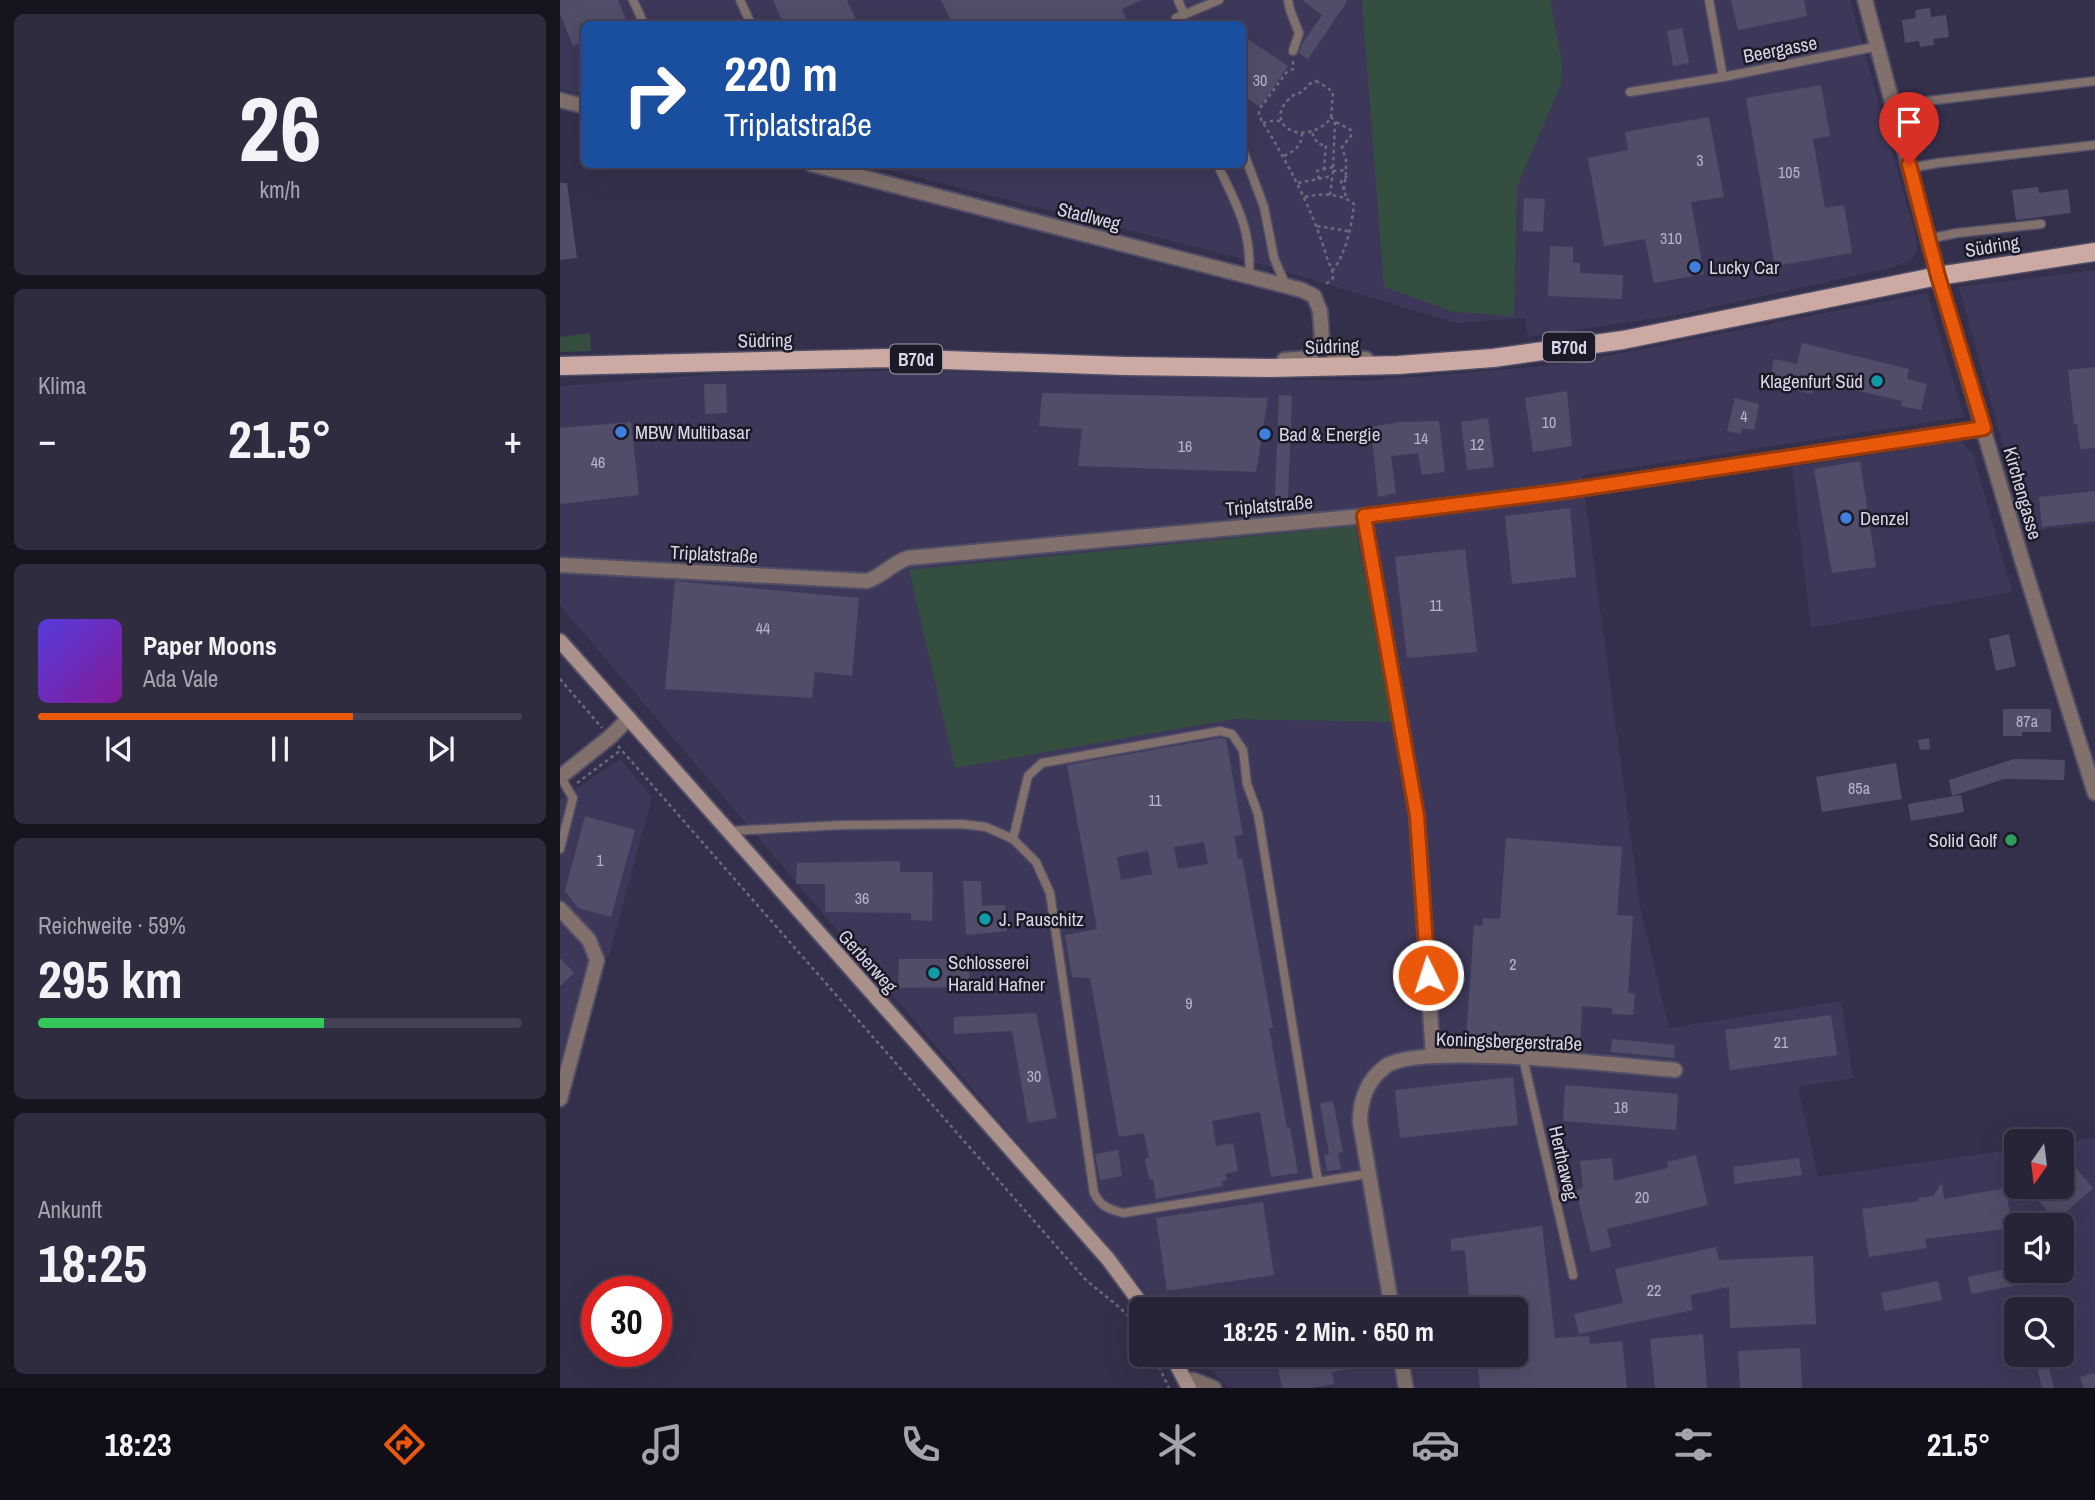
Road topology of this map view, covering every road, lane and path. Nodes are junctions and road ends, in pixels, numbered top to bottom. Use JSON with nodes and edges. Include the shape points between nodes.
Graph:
{"nodes":[{"id":1,"x":633,"y":0,"type":"edge"},
{"id":2,"x":740,"y":0,"type":"edge"},
{"id":3,"x":1178,"y":0,"type":"edge"},
{"id":4,"x":1219,"y":0,"type":"edge"},
{"id":5,"x":1288,"y":0,"type":"edge"},
{"id":6,"x":1709,"y":0,"type":"edge"},
{"id":7,"x":1865,"y":0,"type":"edge"},
{"id":8,"x":1179,"y":20,"type":"edge"},
{"id":9,"x":643,"y":21,"type":"edge"},
{"id":10,"x":750,"y":21,"type":"edge"},
{"id":11,"x":1879,"y":46,"type":"junction"},
{"id":12,"x":1293,"y":51,"type":"joint"},
{"id":13,"x":1723,"y":77,"type":"junction"},
{"id":14,"x":2095,"y":81,"type":"edge"},
{"id":15,"x":1630,"y":92,"type":"dead end"},
{"id":16,"x":560,"y":100,"type":"edge"},
{"id":17,"x":1894,"y":104,"type":"junction"},
{"id":18,"x":581,"y":105,"type":"edge"},
{"id":19,"x":1331,"y":117,"type":"junction"},
{"id":20,"x":1335,"y":121,"type":"junction"},
{"id":21,"x":1282,"y":122,"type":"junction"},
{"id":22,"x":1263,"y":123,"type":"junction"},
{"id":23,"x":1311,"y":132,"type":"junction"},
{"id":24,"x":1302,"y":134,"type":"junction"},
{"id":25,"x":2095,"y":145,"type":"edge"},
{"id":26,"x":1284,"y":156,"type":"junction"},
{"id":27,"x":1246,"y":159,"type":"edge"},
{"id":28,"x":827,"y":168,"type":"edge"},
{"id":29,"x":1219,"y":168,"type":"edge"},
{"id":30,"x":1910,"y":168,"type":"junction"},
{"id":31,"x":1324,"y":169,"type":"junction"},
{"id":32,"x":1333,"y":169,"type":"junction"},
{"id":33,"x":1346,"y":170,"type":"junction"},
{"id":34,"x":1332,"y":176,"type":"junction"},
{"id":35,"x":1319,"y":179,"type":"junction"},
{"id":36,"x":1298,"y":184,"type":"junction"},
{"id":37,"x":1330,"y":195,"type":"junction"},
{"id":38,"x":1305,"y":197,"type":"junction"},
{"id":39,"x":1347,"y":199,"type":"junction"},
{"id":40,"x":2041,"y":224,"type":"dead end"},
{"id":41,"x":1317,"y":226,"type":"junction"},
{"id":42,"x":1348,"y":231,"type":"junction"},
{"id":43,"x":1928,"y":239,"type":"junction"},
{"id":44,"x":2095,"y":252,"type":"edge"},
{"id":45,"x":1333,"y":270,"type":"junction"},
{"id":46,"x":1938,"y":276,"type":"junction"},
{"id":47,"x":1249,"y":277,"type":"junction"},
{"id":48,"x":1286,"y":286,"type":"junction"},
{"id":49,"x":1314,"y":296,"type":"junction"},
{"id":50,"x":1322,"y":339,"type":"junction"},
{"id":51,"x":1398,"y":365,"type":"junction"},
{"id":52,"x":560,"y":366,"type":"edge"},
{"id":53,"x":1270,"y":368,"type":"junction"},
{"id":54,"x":1984,"y":428,"type":"junction"},
{"id":55,"x":1364,"y":516,"type":"junction"},
{"id":56,"x":560,"y":565,"type":"edge"},
{"id":57,"x":560,"y":641,"type":"edge"},
{"id":58,"x":560,"y":679,"type":"edge"},
{"id":59,"x":629,"y":718,"type":"junction"},
{"id":60,"x":611,"y":737,"type":"junction"},
{"id":61,"x":621,"y":750,"type":"junction"},
{"id":62,"x":562,"y":780,"type":"edge"},
{"id":63,"x":2095,"y":793,"type":"edge"},
{"id":64,"x":728,"y":831,"type":"junction"},
{"id":65,"x":1013,"y":839,"type":"junction"},
{"id":66,"x":560,"y":849,"type":"edge"},
{"id":67,"x":560,"y":909,"type":"edge"},
{"id":68,"x":1433,"y":1056,"type":"junction"},
{"id":69,"x":1523,"y":1058,"type":"junction"},
{"id":70,"x":1675,"y":1070,"type":"dead end"},
{"id":71,"x":560,"y":1099,"type":"edge"},
{"id":72,"x":1367,"y":1174,"type":"junction"},
{"id":73,"x":1318,"y":1182,"type":"junction"},
{"id":74,"x":1573,"y":1275,"type":"dead end"},
{"id":75,"x":1136,"y":1297,"type":"edge"},
{"id":76,"x":1390,"y":1297,"type":"edge"},
{"id":77,"x":1129,"y":1318,"type":"edge"},
{"id":78,"x":1159,"y":1367,"type":"edge"},
{"id":79,"x":1178,"y":1367,"type":"edge"},
{"id":80,"x":1402,"y":1367,"type":"edge"},
{"id":81,"x":1187,"y":1384,"type":"edge"},
{"id":82,"x":1169,"y":1388,"type":"edge"},
{"id":83,"x":1214,"y":1388,"type":"edge"},
{"id":84,"x":1406,"y":1388,"type":"edge"}],
"edges":[{"from":1,"to":9,"type":"lane"},
{"from":2,"to":10,"type":"lane"},
{"from":3,"to":8,"type":"lane"},
{"from":4,"to":8,"type":"lane"},
{"from":5,"to":12,"type":"lane","via":[[1299,33]]},
{"from":6,"to":13,"type":"lane","name":"Beergasse"},
{"from":7,"to":11,"type":"street","name":"Kirchengasse"},
{"from":11,"to":13,"type":"lane","name":"Beergasse"},
{"from":11,"to":17,"type":"street","name":"Kirchengasse"},
{"from":12,"to":22,"type":"path","via":[[1293,69],[1259,110]]},
{"from":13,"to":15,"type":"lane"},
{"from":14,"to":17,"type":"lane"},
{"from":16,"to":18,"type":"street"},
{"from":17,"to":30,"type":"street","name":"Kirchengasse"},
{"from":19,"to":20,"type":"path"},
{"from":19,"to":21,"type":"path","via":[[1333,93],[1316,81],[1287,101]]},
{"from":19,"to":23,"type":"path"},
{"from":20,"to":32,"type":"path"},
{"from":20,"to":33,"type":"path","via":[[1351,130],[1342,147]]},
{"from":21,"to":22,"type":"path"},
{"from":21,"to":24,"type":"path","via":[[1290,131]]},
{"from":22,"to":26,"type":"path"},
{"from":23,"to":24,"type":"path"},
{"from":23,"to":31,"type":"path","via":[[1318,144],[1326,145]]},
{"from":24,"to":26,"type":"path","via":[[1296,150]]},
{"from":25,"to":30,"type":"lane"},
{"from":26,"to":36,"type":"path"},
{"from":27,"to":48,"type":"lane"},
{"from":28,"to":47,"type":"street","name":"Stadlweg"},
{"from":29,"to":47,"type":"lane","via":[[1246,230],[1251,251]]},
{"from":30,"to":43,"type":"street","name":"Kirchengasse"},
{"from":31,"to":32,"type":"path"},
{"from":31,"to":35,"type":"path","via":[[1317,170]]},
{"from":32,"to":33,"type":"path"},
{"from":32,"to":34,"type":"path"},
{"from":33,"to":39,"type":"path"},
{"from":34,"to":35,"type":"path"},
{"from":34,"to":37,"type":"path"},
{"from":35,"to":36,"type":"path"},
{"from":36,"to":38,"type":"path"},
{"from":37,"to":38,"type":"path"},
{"from":37,"to":39,"type":"path"},
{"from":38,"to":41,"type":"path"},
{"from":39,"to":42,"type":"path","via":[[1354,204]]},
{"from":40,"to":43,"type":"lane"},
{"from":41,"to":42,"type":"path"},
{"from":41,"to":45,"type":"path"},
{"from":42,"to":45,"type":"path"},
{"from":43,"to":46,"type":"street","name":"Kirchengasse"},
{"from":44,"to":46,"type":"main road","name":"Südring","number":"B70d"},
{"from":45,"to":49,"type":"path","via":[[1333,278]]},
{"from":46,"to":51,"type":"main road","name":"Südring","number":"B70d","via":[[1623,340],[1493,358]]},
{"from":46,"to":54,"type":"street","name":"Kirchengasse"},
{"from":47,"to":48,"type":"street","name":"Stadlweg"},
{"from":48,"to":49,"type":"street","name":"Stadlweg"},
{"from":49,"to":50,"type":"street","via":[[1321,311]]},
{"from":50,"to":51,"type":"street","via":[[1335,357]]},
{"from":50,"to":53,"type":"street","via":[[1309,358],[1284,360]]},
{"from":51,"to":53,"type":"main road","name":"Südring","number":"B70d"},
{"from":52,"to":53,"type":"main road","name":"Südring","number":"B70d","via":[[888,358]]},
{"from":54,"to":55,"type":"street","name":"Triplatstraße"},
{"from":54,"to":63,"type":"street","name":"Kirchengasse"},
{"from":55,"to":56,"type":"street","name":"Triplatstraße","via":[[908,558],[880,578],[867,581]]},
{"from":55,"to":68,"type":"street","via":[[1417,816]]},
{"from":57,"to":59,"type":"street","name":"Gerberweg"},
{"from":58,"to":60,"type":"path"},
{"from":59,"to":60,"type":"street"},
{"from":59,"to":64,"type":"street","name":"Gerberweg"},
{"from":60,"to":61,"type":"path"},
{"from":60,"to":62,"type":"street"},
{"from":61,"to":62,"type":"path"},
{"from":61,"to":77,"type":"path","via":[[1085,1279]]},
{"from":62,"to":66,"type":"lane","via":[[573,798]]},
{"from":64,"to":65,"type":"lane","via":[[962,824],[986,827]]},
{"from":64,"to":75,"type":"street","name":"Gerberweg","via":[[1108,1259]]},
{"from":65,"to":73,"type":"lane","via":[[1036,862],[1050,893],[1099,1203],[1124,1213]]},
{"from":65,"to":73,"type":"lane","via":[[1028,776],[1042,763],[1220,731],[1232,734],[1243,750],[1247,784],[1258,814]]},
{"from":67,"to":71,"type":"street","via":[[589,940],[597,960]]},
{"from":68,"to":69,"type":"street","name":"Koningsbergerstraße"},
{"from":68,"to":72,"type":"street","name":"Koningsbergerstraße","via":[[1387,1065],[1370,1083],[1360,1103]]},
{"from":69,"to":70,"type":"street","name":"Koningsbergerstraße"},
{"from":69,"to":74,"type":"lane","name":"Herthaweg"},
{"from":72,"to":73,"type":"lane"},
{"from":72,"to":76,"type":"street","name":"Koningsbergerstraße"},
{"from":78,"to":82,"type":"path"},
{"from":79,"to":81,"type":"street"},
{"from":80,"to":84,"type":"street"},
{"from":81,"to":83,"type":"street","via":[[1194,1380]]}]}
